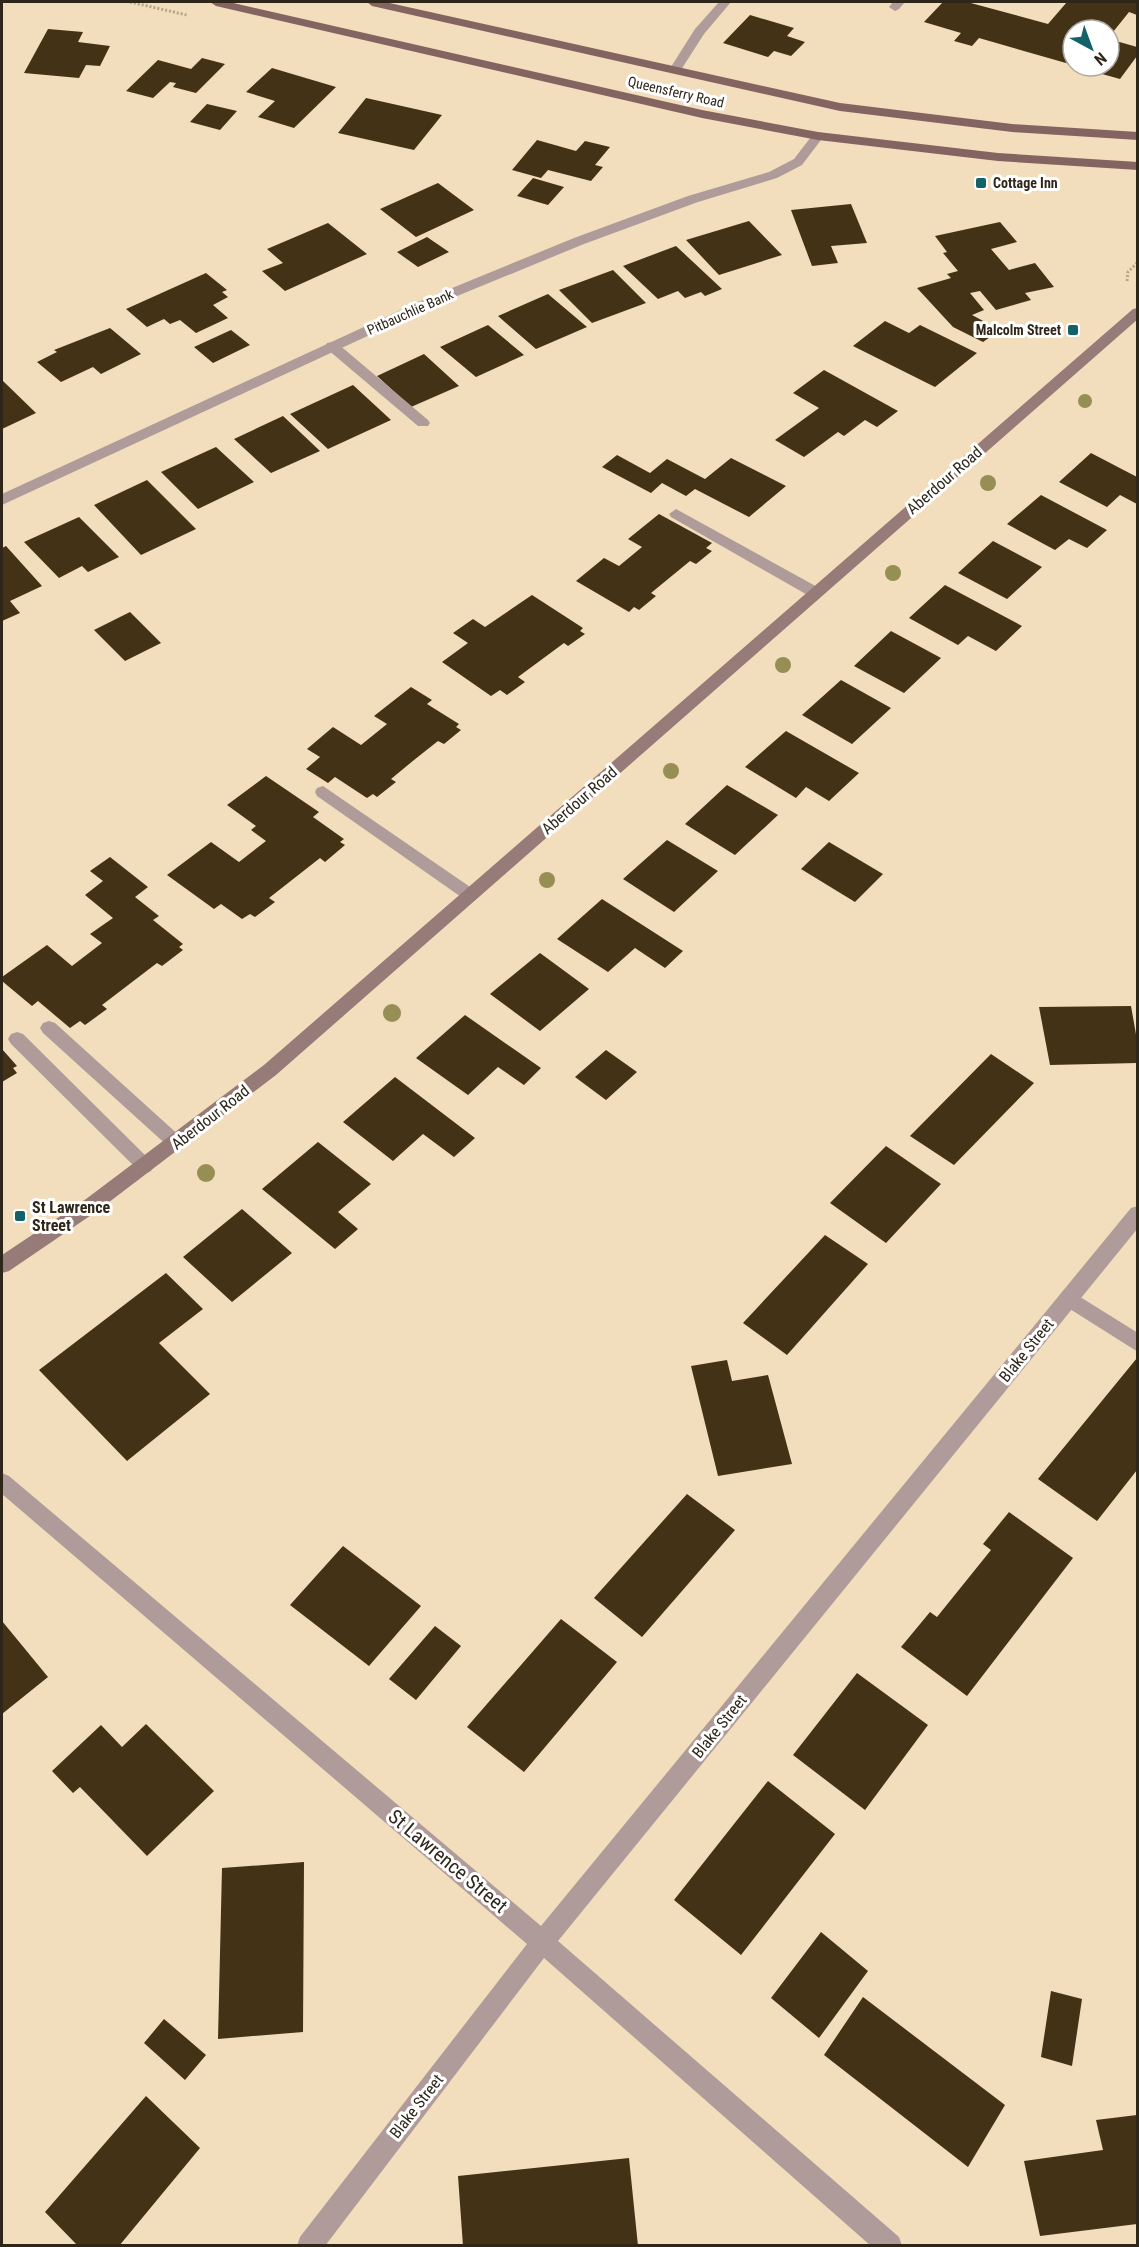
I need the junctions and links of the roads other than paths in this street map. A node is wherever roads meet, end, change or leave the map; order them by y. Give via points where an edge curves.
1 (216, 2) edge
2 (372, 2) edge
3 (724, 2) edge
4 (675, 70) junction
5 (818, 136) junction
6 (1137, 136) edge
7 (1137, 166) edge
8 (1137, 312) edge
9 (332, 346) junction
10 (423, 423) dead end
11 (2, 500) edge
12 (676, 514) dead end
13 (816, 592) junction
14 (323, 792) dead end
15 (470, 895) junction
16 (49, 1028) dead end
17 (17, 1039) dead end
18 (176, 1143) junction
19 (145, 1166) junction
20 (1137, 1214) edge
21 (2, 1265) edge
22 (1069, 1298) junction
23 (1137, 1344) edge
24 (2, 1482) edge
25 (542, 1942) junction
26 (309, 2246) edge
27 (890, 2246) edge

1 - 5 main road, Queensferry Road via 702,114
2 - 4 main road, Queensferry Road
3 - 4 street
4 - 6 main road, Queensferry Road via 840,107 1012,128
5 - 7 main road, Queensferry Road via 998,158
5 - 9 street, Pitbauchlie Bank via 798,162 773,175 693,199 579,241
8 - 13 main road, Aberdour Road
9 - 10 street
9 - 11 street, Pitbauchlie Bank
12 - 13 street
13 - 15 main road, Aberdour Road
14 - 15 street
15 - 18 main road, Aberdour Road via 270,1070
16 - 18 street
17 - 19 street
18 - 19 main road, Aberdour Road
19 - 21 main road, Aberdour Road
20 - 22 street, Blake Street
22 - 23 street
22 - 25 street, Blake Street
24 - 25 street, St Lawrence Street
25 - 26 street, Blake Street
25 - 27 street, St Lawrence Street

